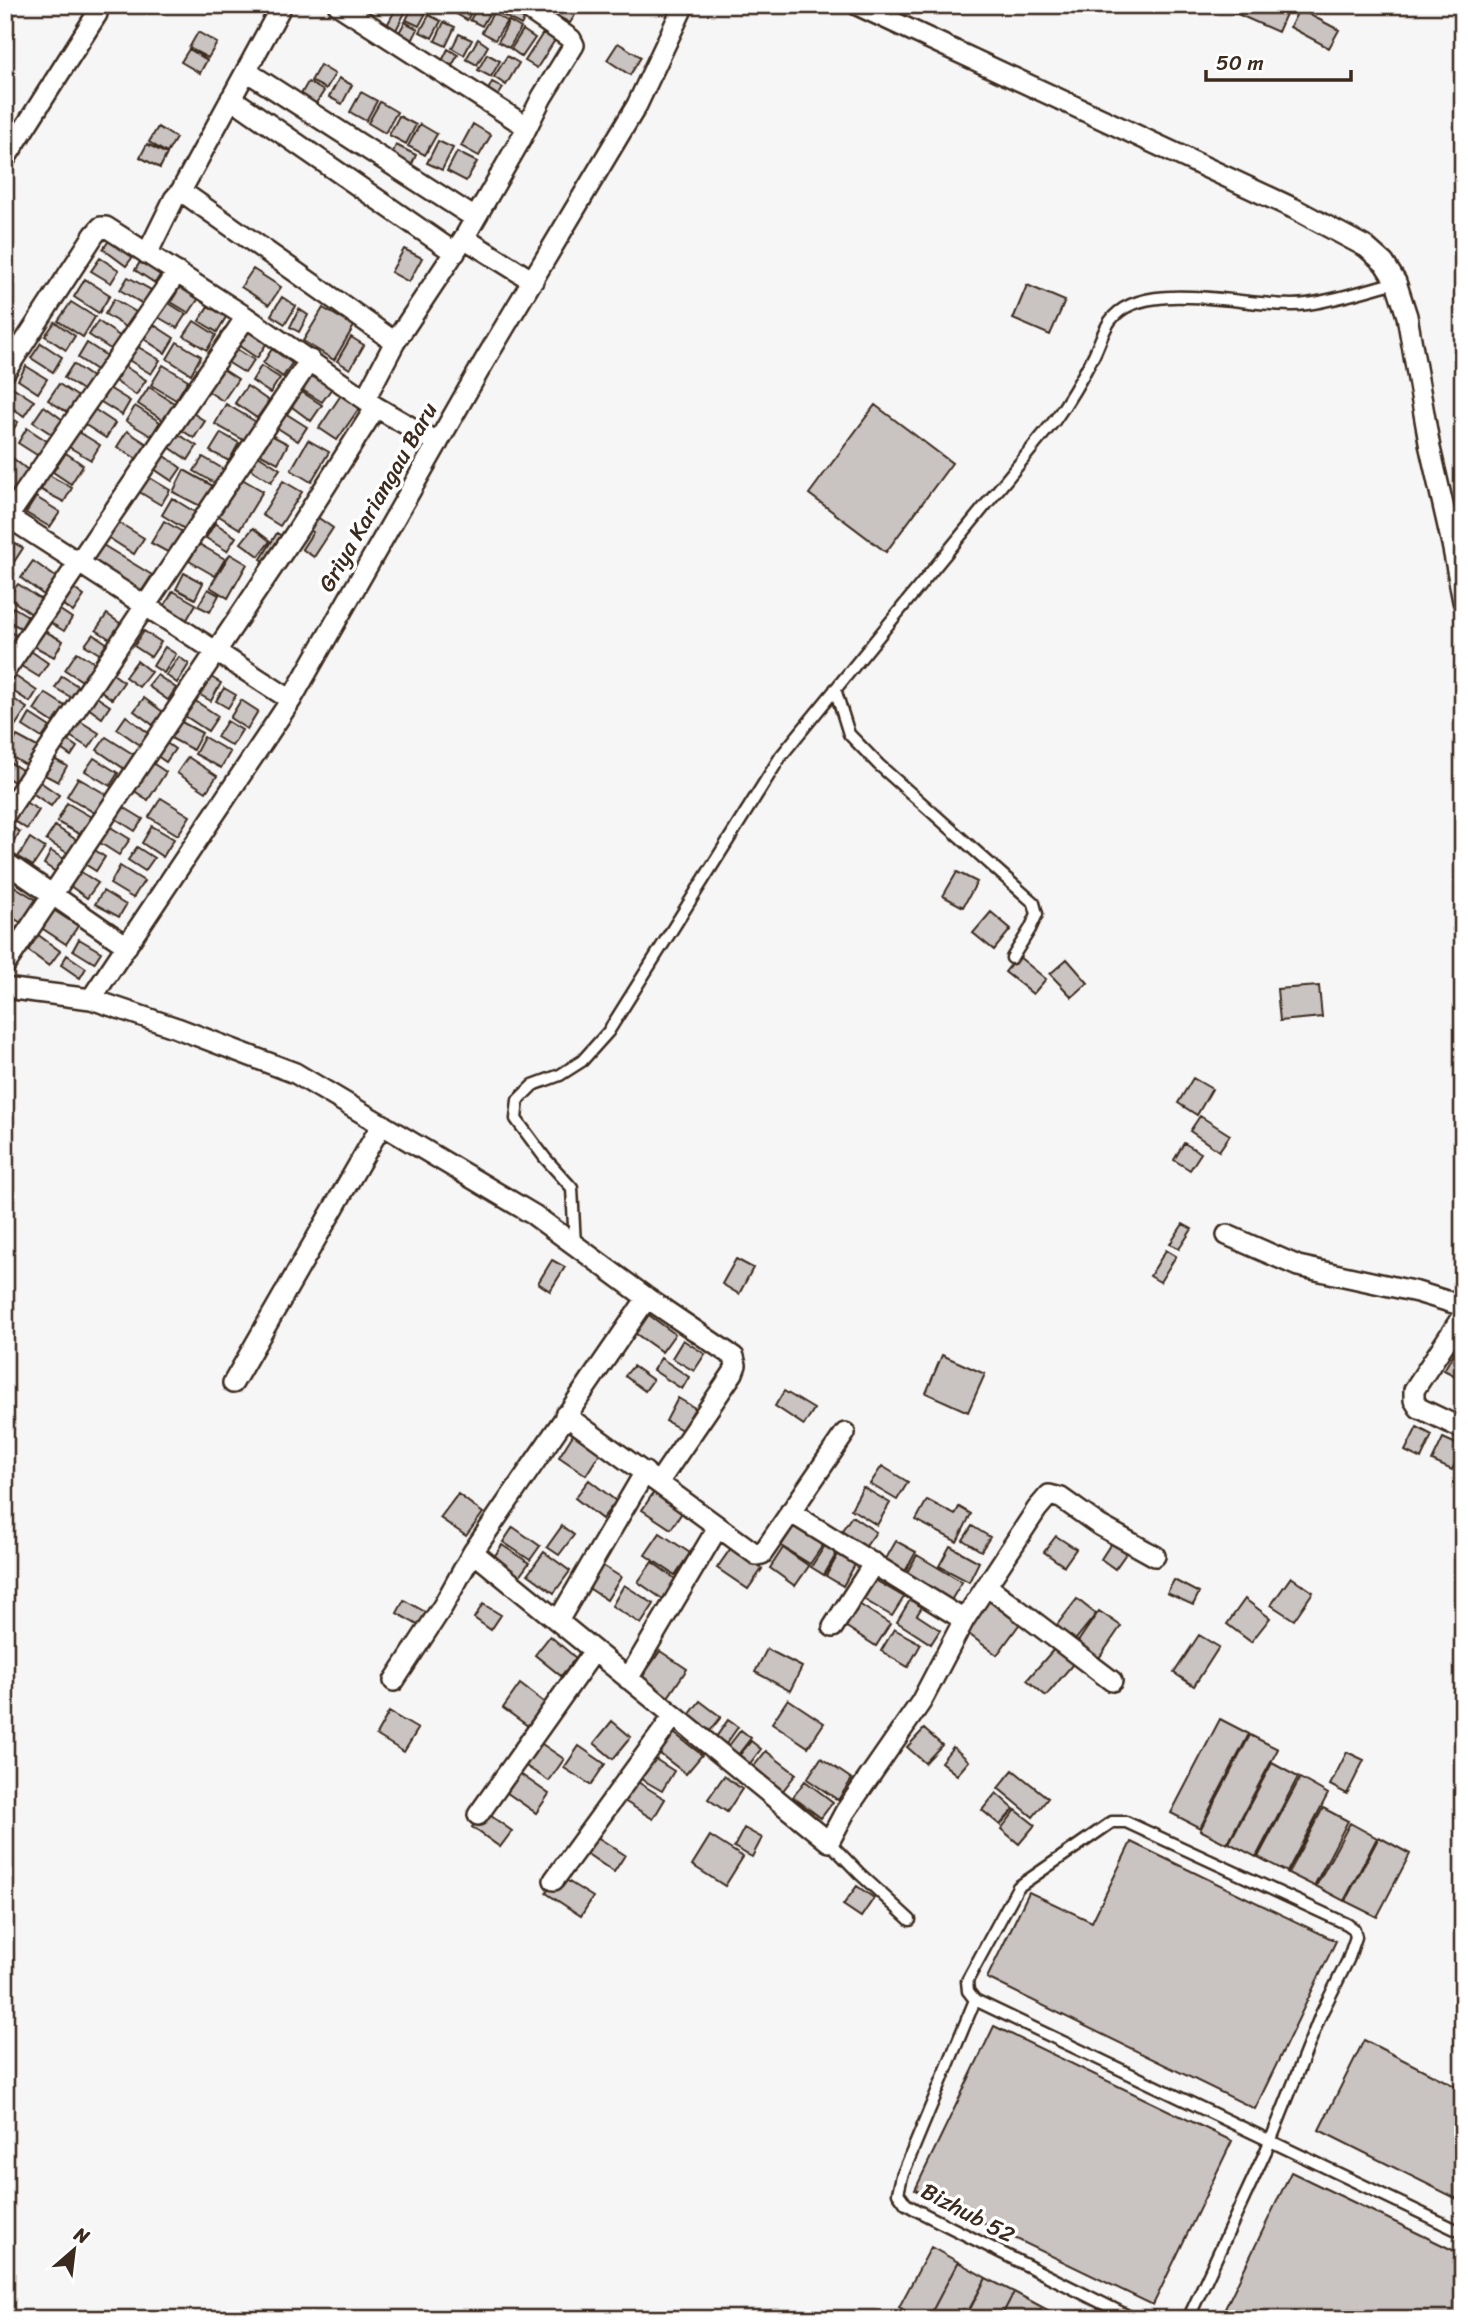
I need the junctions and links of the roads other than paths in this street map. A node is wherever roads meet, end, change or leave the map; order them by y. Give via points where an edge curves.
1 (98, 5) edge
2 (282, 5) edge
3 (338, 5) edge
4 (522, 5) edge
5 (684, 5) edge
6 (858, 5) edge
7 (246, 71) junction
8 (231, 98) junction
9 (527, 127) junction
10 (5, 159) edge
11 (180, 191) junction
12 (475, 218) junction
13 (460, 246) junction
14 (147, 254) junction
15 (177, 272) junction
16 (534, 281) junction
17 (1396, 282) junction
18 (246, 317) junction
19 (395, 342) junction
20 (310, 360) junction
21 (5, 372) edge
22 (371, 403) junction
23 (438, 443) junction
24 (6, 518) edge
25 (78, 563) junction
26 (1463, 601) edge
27 (146, 607) junction
28 (215, 651) junction
29 (5, 671) edge
30 (835, 689) junction
31 (291, 700) junction
32 (5, 815) edge
33 (5, 862) edge
34 (52, 894) junction
35 (127, 946) junction
36 (1012, 958) dead end
37 (5, 965) edge
38 (5, 988) edge
39 (91, 999) junction
40 (382, 1124) junction
41 (1227, 1235) dead end
42 (575, 1246) junction
43 (647, 1298) junction
44 (1463, 1306) edge
45 (1463, 1315) edge
46 (1456, 1337) edge
47 (233, 1383) dead end
48 (565, 1415) junction
49 (1463, 1429) edge
50 (845, 1433) dead end
51 (651, 1478) junction
52 (790, 1512) junction
53 (718, 1527) junction
54 (473, 1552) junction
55 (1155, 1556) dead end
56 (874, 1563) junction
57 (987, 1586) junction
58 (964, 1620) junction
59 (558, 1621) junction
60 (833, 1626) dead end
61 (594, 1651) junction
62 (628, 1679) junction
63 (394, 1681) dead end
64 (1112, 1681) dead end
65 (673, 1717) junction
66 (478, 1815) dead end
67 (830, 1842) junction
68 (554, 1880) dead end
69 (910, 1920) dead end
70 (975, 2000) junction
71 (1270, 2142) junction
72 (1463, 2233) edge
73 (1134, 2319) edge
74 (1188, 2319) edge

1 - 10 street via 97,14
2 - 7 street
3 - 9 street
4 - 9 street via 574,45
5 - 16 street, Griya Kariangau Baru via 637,105
6 - 17 street via 1293,208 1366,247
7 - 8 street
7 - 12 street
8 - 11 street
8 - 13 street
9 - 12 street
11 - 14 street
11 - 19 street
12 - 13 street
13 - 16 street
13 - 19 street
14 - 15 street
14 - 21 street via 102,228
15 - 18 street
15 - 24 street
16 - 23 street, Griya Kariangau Baru
17 - 26 street
17 - 30 lane via 1307,304 1181,297 1130,305 1110,320 1077,388 1055,420
18 - 20 street
18 - 25 street
19 - 22 street
20 - 22 street
20 - 27 street
22 - 23 street
22 - 28 street via 297,531
23 - 31 street, Griya Kariangau Baru
24 - 25 street
25 - 27 street
25 - 29 street
27 - 28 street
27 - 32 street
28 - 31 street
28 - 34 street
30 - 36 lane via 849,734 1034,904 1037,914
30 - 42 lane via 781,756 608,1032 582,1061 533,1085 518,1100 516,1119 572,1188
31 - 35 street, Griya Kariangau Baru
33 - 34 street
34 - 35 street
34 - 37 street
35 - 39 street, Griya Kariangau Baru
38 - 39 street
39 - 40 street via 295,1073
40 - 42 street via 534,1215
40 - 47 street
41 - 44 street via 1298,1266
42 - 43 street
43 - 48 street
43 - 51 street via 734,1357 736,1365
45 - 46 street
46 - 49 street via 1414,1390 1414,1400 1419,1408
48 - 51 street
48 - 54 street
50 - 52 street
51 - 53 street
51 - 59 street
52 - 53 street via 762,1554 753,1554
52 - 56 street
53 - 62 street
54 - 59 street
54 - 63 street
55 - 57 street via 1049,1495
56 - 58 street
56 - 60 street
57 - 58 street
57 - 64 street
58 - 67 street via 921,1702 845,1812
59 - 61 street
61 - 62 street
61 - 66 street
62 - 65 street
65 - 67 street
65 - 68 street
67 - 69 lane
70 - 71 lane
70 - 71 lane via 967,1981 1018,1887 1112,1822 1126,1822 1347,1924 1356,1937 1348,1960 1321,2014
70 - 73 lane, Bizhub 52 via 898,2193 918,2211
71 - 72 lane
71 - 74 lane

